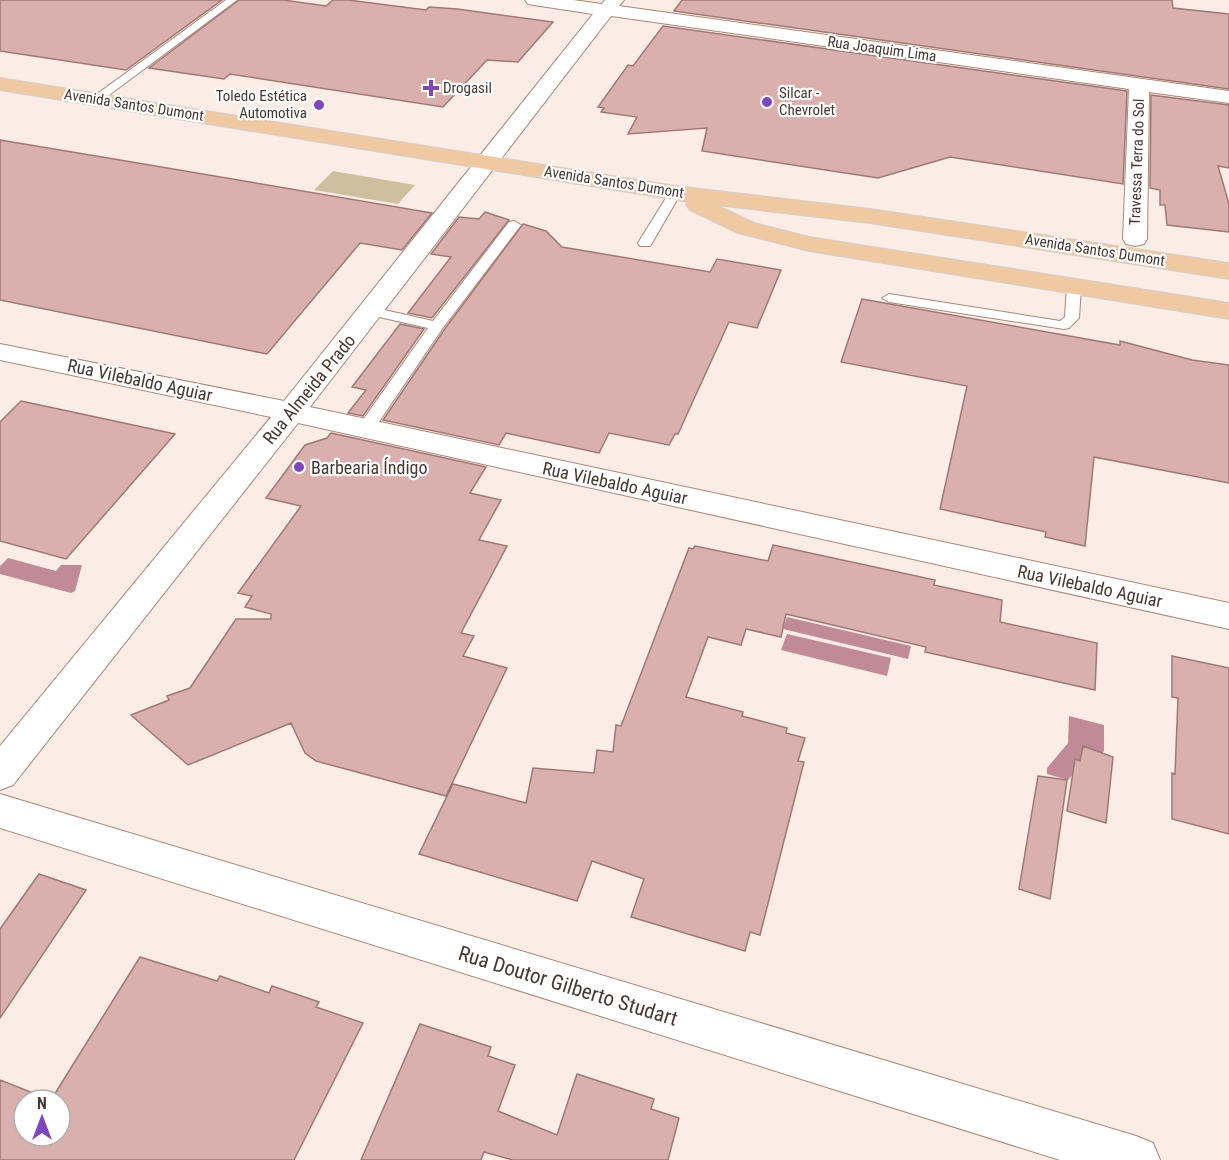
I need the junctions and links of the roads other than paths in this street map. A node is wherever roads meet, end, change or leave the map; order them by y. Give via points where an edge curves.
1 (232, 0) edge
2 (534, 0) edge
3 (611, 4) edge
4 (0, 84) edge
5 (1139, 85) junction
6 (1229, 97) edge
7 (97, 99) junction
8 (488, 162) junction
9 (675, 193) junction
10 (707, 209) junction
11 (514, 225) dead end
12 (1135, 239) junction
13 (645, 243) dead end
14 (1229, 249) edge
15 (1229, 271) edge
16 (1074, 286) junction
17 (1229, 292) edge
18 (889, 298) dead end
19 (371, 311) junction
20 (1229, 311) edge
21 (438, 326) junction
22 (0, 352) edge
23 (291, 412) junction
24 (366, 428) junction
25 (1229, 616) edge
26 (0, 774) edge
27 (0, 811) edge
28 (1136, 1160) edge

1 - 7 lane
2 - 3 street, Rua Joaquim Lima
3 - 5 street, Rua Joaquim Lima
3 - 8 street, Rua Almeida Prado
4 - 7 main road, Avenida Santos Dumont
5 - 6 street, Rua Joaquim Lima
5 - 12 street, Travessa Terra do Sol
7 - 8 main road, Avenida Santos Dumont
8 - 9 main road, Avenida Santos Dumont
8 - 19 street, Rua Almeida Prado
9 - 10 main road
9 - 12 main road via 787,190
9 - 13 lane
9 - 15 main road, Avenida Santos Dumont via 870,216
10 - 16 main road via 746,228 809,244
10 - 17 main road
11 - 21 lane
12 - 14 main road
16 - 18 lane via 1072,318 1064,325
16 - 20 main road
19 - 21 lane
19 - 23 street, Rua Almeida Prado
21 - 24 lane
22 - 23 street, Rua Vilebaldo Aguiar
23 - 24 street, Rua Vilebaldo Aguiar
23 - 26 street, Rua Almeida Prado
24 - 25 street, Rua Vilebaldo Aguiar
27 - 28 street, Rua Doutor Gilberto Studart

